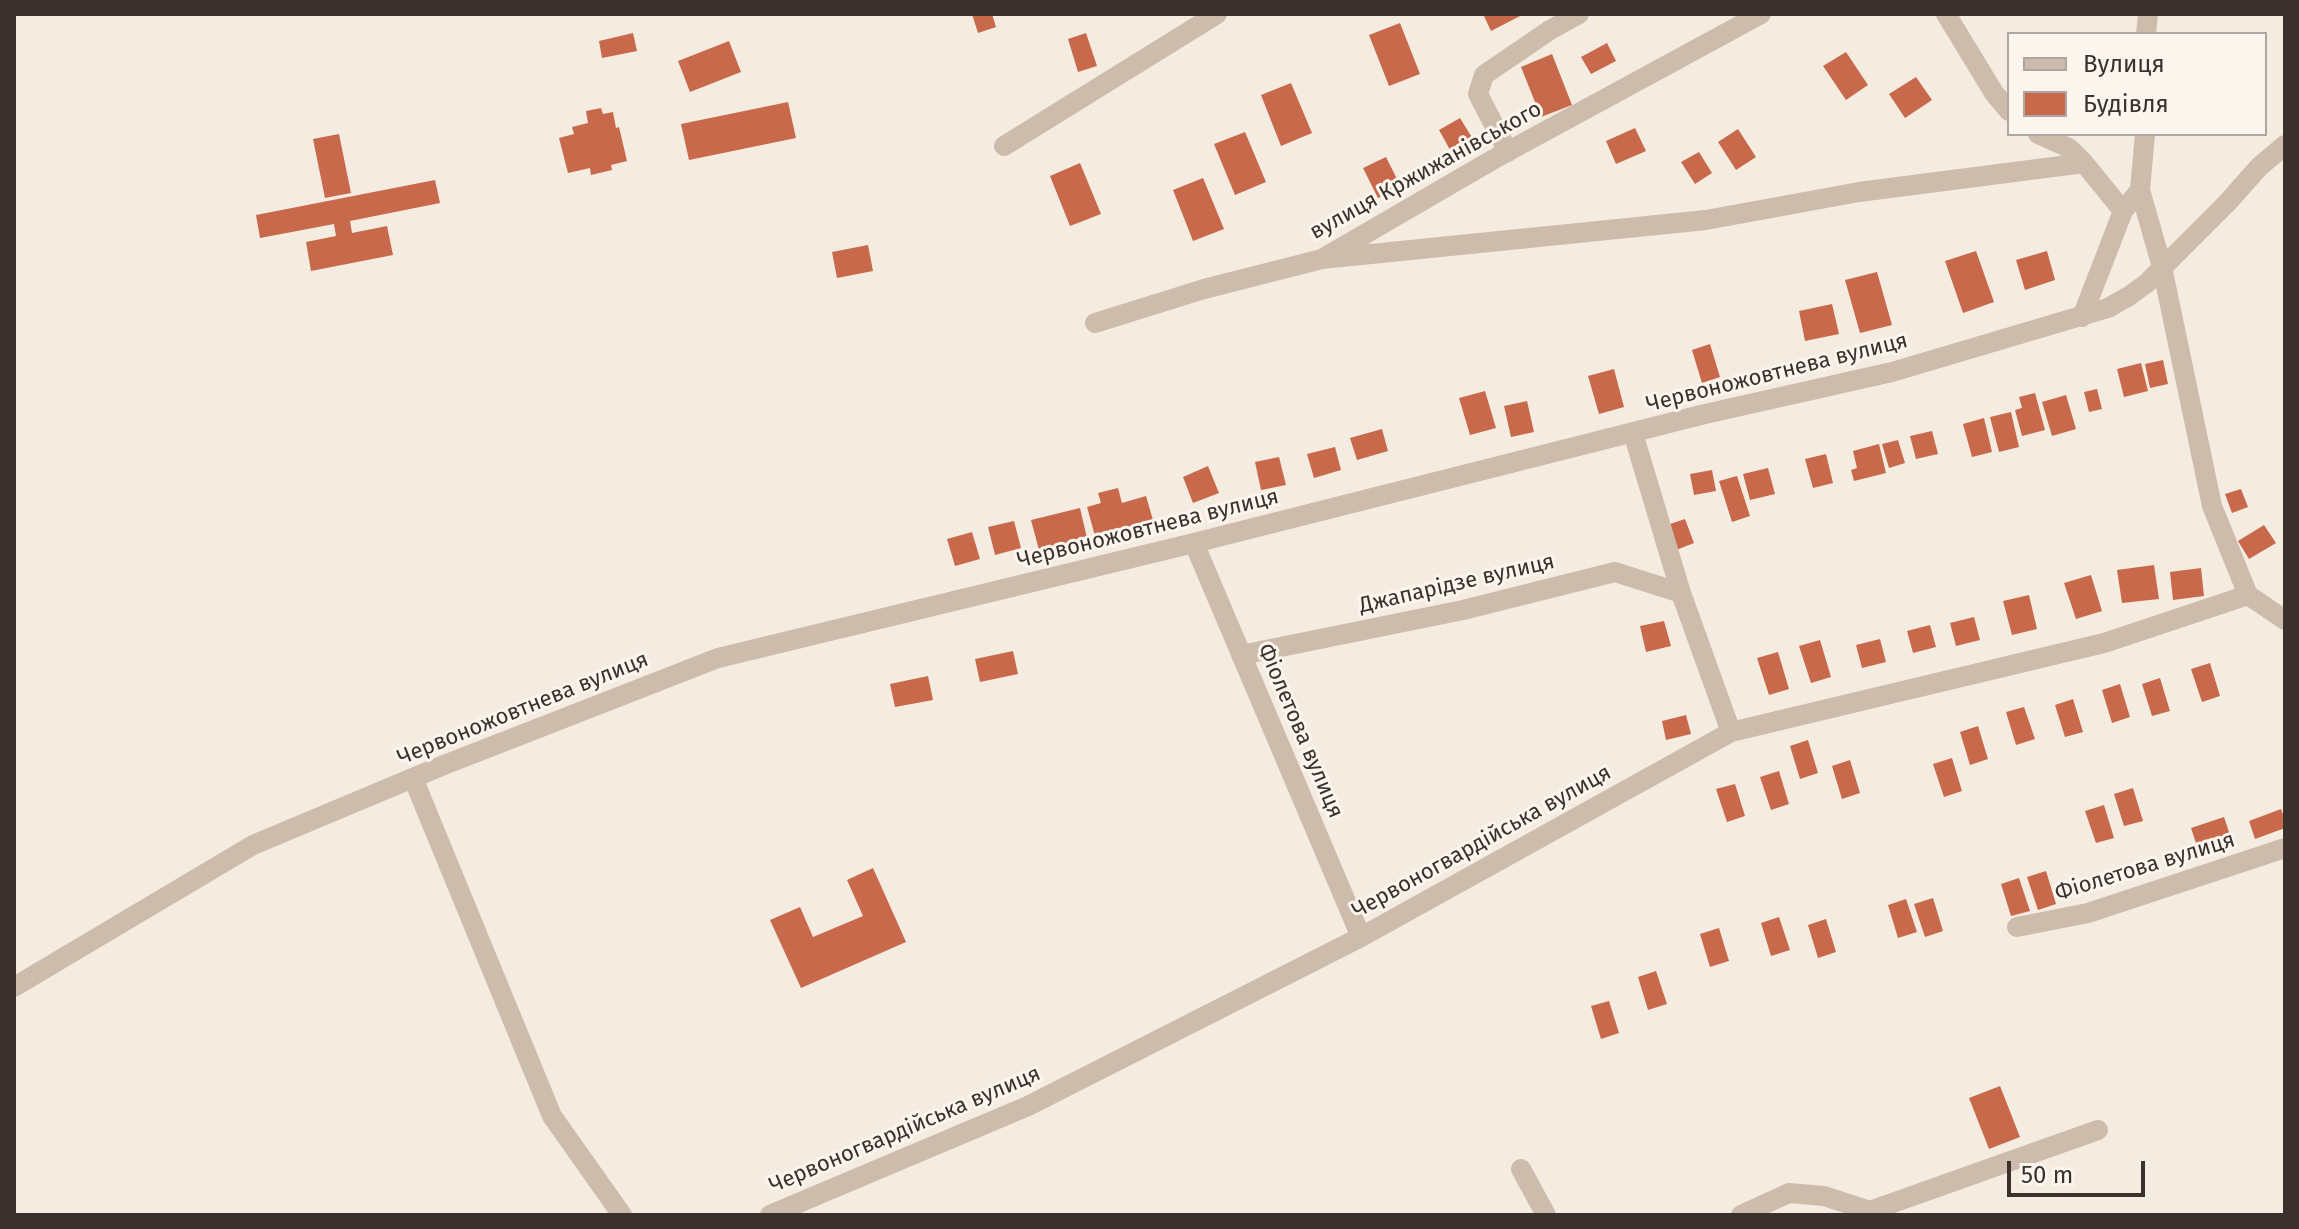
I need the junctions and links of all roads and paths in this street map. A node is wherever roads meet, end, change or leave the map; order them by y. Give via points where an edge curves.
1 (1217, 14) edge
2 (1579, 14) edge
3 (1761, 14) edge
4 (1946, 14) edge
5 (1546, 22) edge
6 (2007, 109) edge
7 (2042, 136) edge
8 (2145, 136) edge
9 (2285, 145) edge
10 (1004, 146) dead end
11 (1508, 152) junction
12 (2084, 163) junction
13 (2140, 190) junction
14 (2123, 211) junction
15 (1322, 259) junction
16 (2162, 267) junction
17 (2082, 317) junction
18 (1095, 323) dead end
19 (1633, 433) junction
20 (1194, 543) junction
21 (1681, 593) junction
22 (2248, 595) junction
23 (2285, 620) edge
24 (1241, 655) junction
25 (1731, 732) junction
26 (413, 778) junction
27 (2285, 848) edge
28 (2017, 927) dead end
29 (1361, 937) junction
30 (14, 987) edge
31 (2098, 1130) dead end
32 (1521, 1169) dead end
33 (622, 1215) edge
34 (770, 1215) edge
35 (1546, 1215) edge
36 (1741, 1215) edge

1 - 10 street
2 - 5 street
3 - 11 street, вулиця Кржижанівського
4 - 6 street
5 - 11 street via 1484,75 1478,94
7 - 12 street via 2069,148
8 - 13 street
9 - 16 street, Червоножовтнева вулиця
11 - 15 street, вулиця Кржижанівського
12 - 14 street
12 - 15 street via 1859,192 1706,220
13 - 14 street
13 - 16 street
14 - 17 street
15 - 18 street, вулиця Кржижанівського
16 - 17 street, Червоножовтнева вулиця via 2129,296
16 - 22 street via 2212,506
17 - 19 street, Червоножовтнева вулиця via 1892,372
19 - 20 street, Червоножовтнева вулиця
19 - 21 street
20 - 24 street, Фіолетова вулиця
20 - 26 street, Червоножовтнева вулиця via 718,658
21 - 24 street, Джапарідзе вулиця via 1615,572 1463,610
21 - 25 street
22 - 23 street
22 - 25 street, Червоногвардійська вулиця via 2104,643
24 - 29 street, Фіолетова вулиця
25 - 29 street, Червоногвардійська вулиця
26 - 30 street, Червоножовтнева вулиця via 253,845
26 - 33 street via 552,1116
27 - 28 street, Фіолетова вулиця via 2088,913
29 - 34 street, Червоногвардійська вулиця via 1028,1106
31 - 36 street via 1870,1211 1824,1196 1789,1193
32 - 35 street

